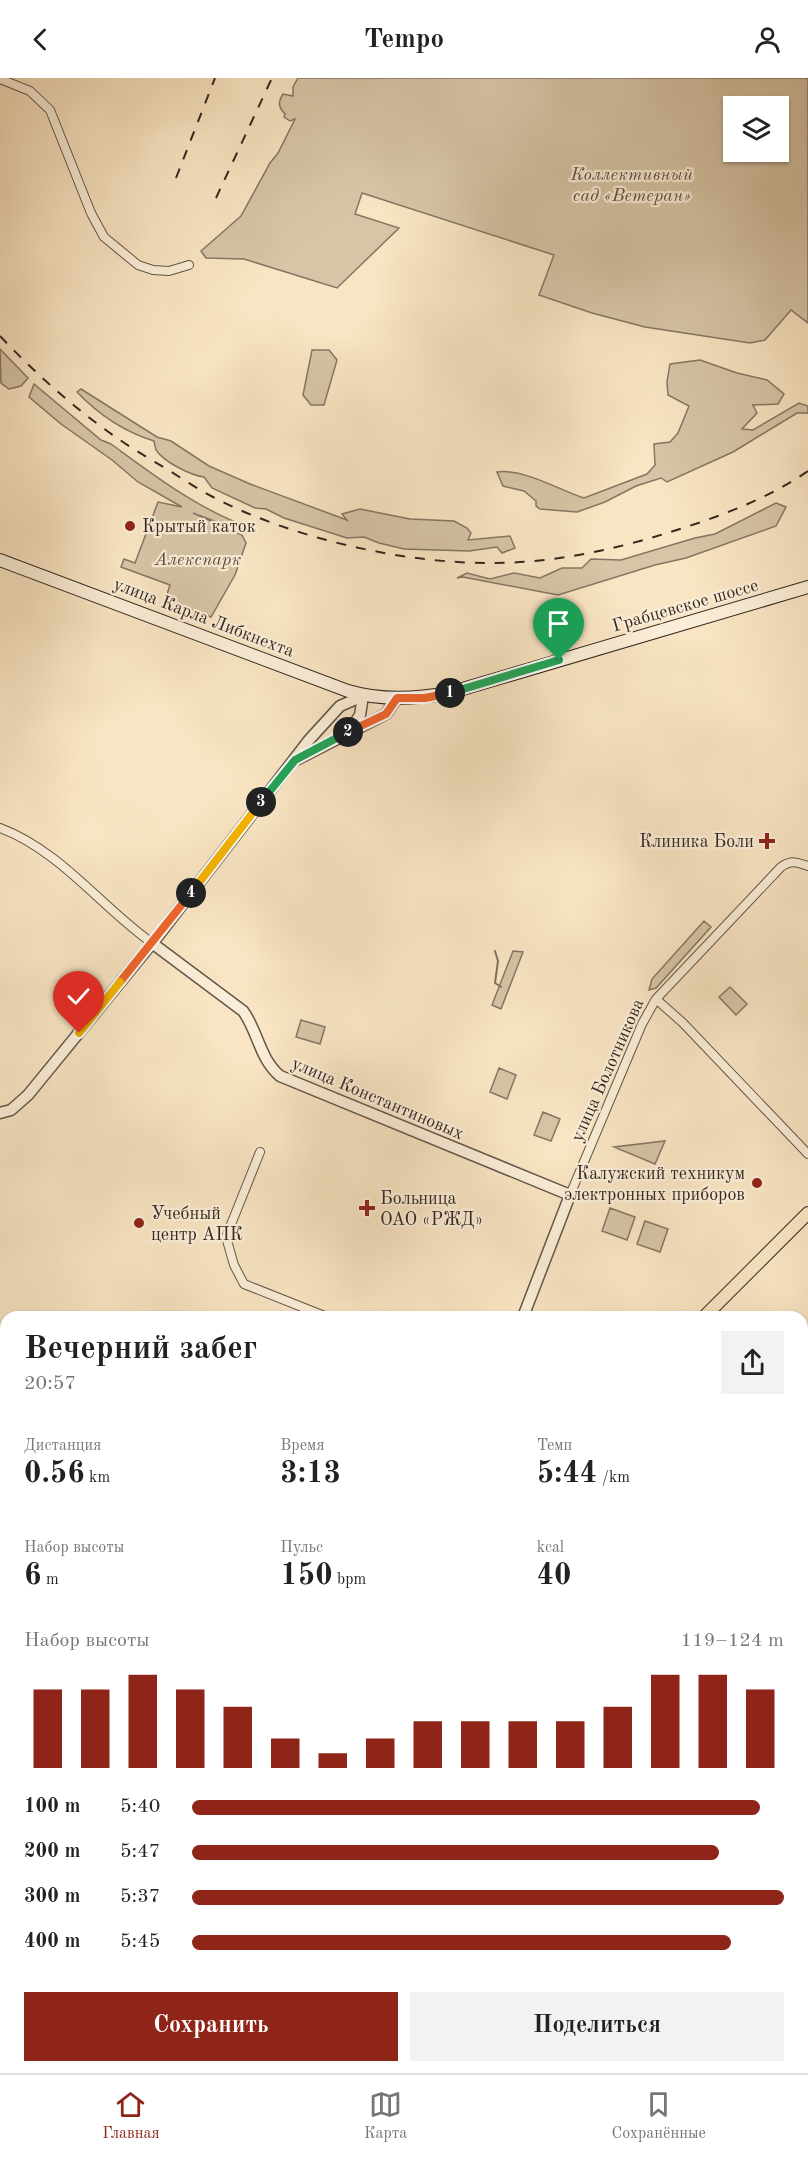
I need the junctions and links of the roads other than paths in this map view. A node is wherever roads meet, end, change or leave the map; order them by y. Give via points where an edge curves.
1 (0, 79) edge
2 (189, 265) dead end
3 (0, 560) edge
4 (808, 587) edge
5 (334, 685) junction
6 (363, 696) junction
7 (397, 698) junction
8 (335, 710) junction
9 (327, 721) junction
10 (350, 731) junction
11 (338, 737) junction
12 (295, 760) junction
13 (0, 828) edge
14 (808, 866) edge
15 (152, 943) junction
16 (656, 999) junction
17 (0, 1113) edge
18 (260, 1152) dead end
19 (808, 1154) edge
20 (570, 1195) junction
21 (808, 1214) edge
22 (312, 1311) edge
23 (525, 1311) edge
24 (710, 1311) edge

1 - 2 street via 30,91 50,110 104,237 138,265 153,270 169,271
3 - 5 main road, улица Карла Либкнехта
4 - 7 main road, Грабцевское шоссе via 449,693
5 - 6 main road, улица Карла Либкнехта
5 - 8 street
6 - 7 main road, улица Карла Либкнехта
6 - 8 street
6 - 10 street via 360,715
7 - 10 street via 386,714
8 - 9 street
9 - 11 street via 330,731
9 - 12 street
10 - 11 street
11 - 12 street
12 - 15 street
13 - 15 street via 45,851
14 - 16 street, улица Болотникова via 797,861 781,867
15 - 17 street via 28,1095 11,1110
15 - 20 street, улица Константиновых via 243,1011 268,1064 280,1076
16 - 19 street
16 - 20 street, улица Болотникова
18 - 22 street via 226,1237 234,1265 244,1284
20 - 23 street, улица Болотникова
21 - 24 main road

